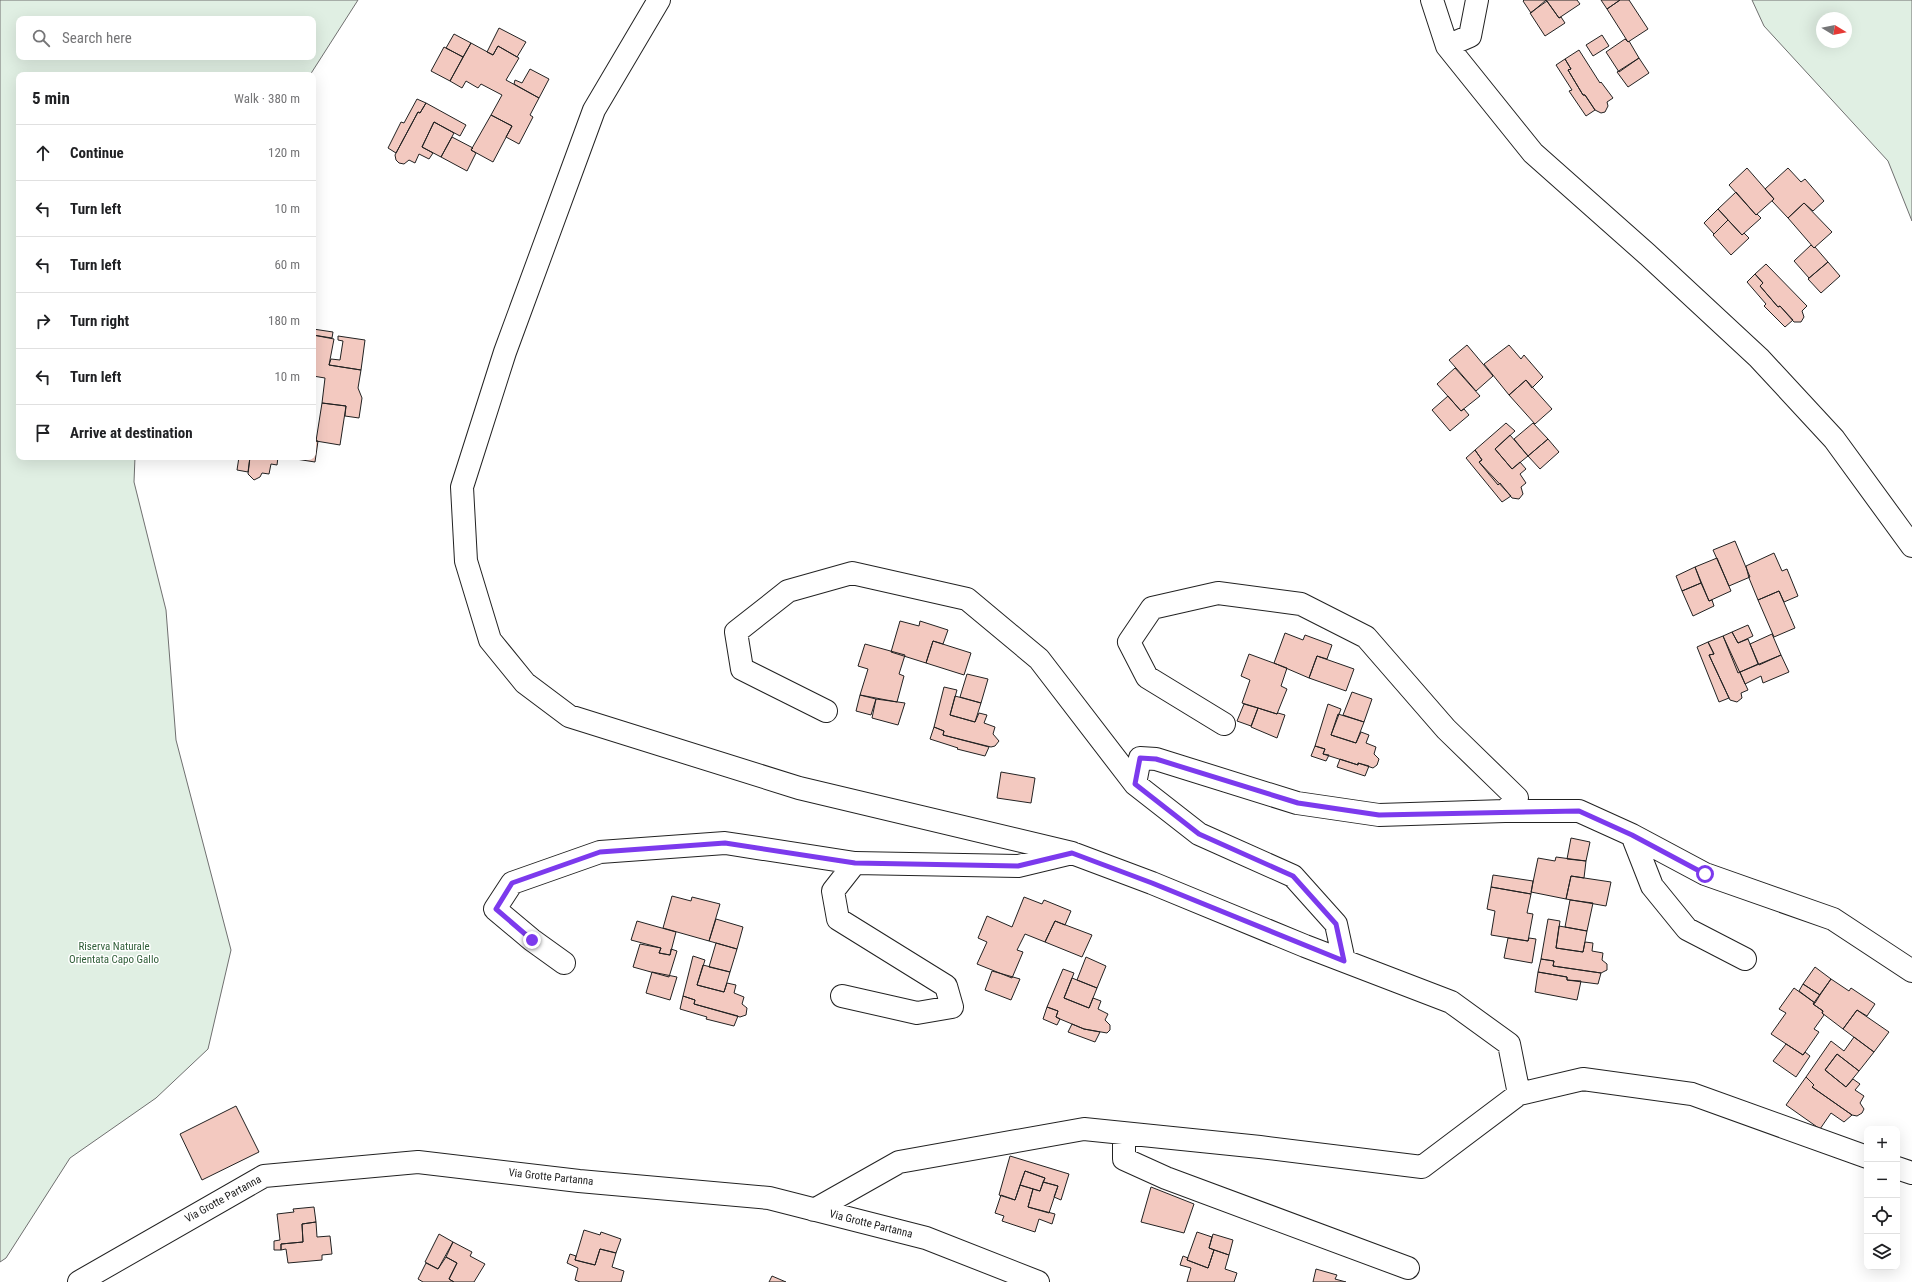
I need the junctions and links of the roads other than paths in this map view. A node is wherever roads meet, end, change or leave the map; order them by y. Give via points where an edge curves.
1 (659, 0) edge
2 (1432, 0) edge
3 (1477, 0) edge
4 (1447, 46) junction
5 (1912, 546) edge
6 (826, 710) dead end
7 (1224, 724) dead end
8 (1135, 784) junction
9 (1505, 811) junction
10 (1632, 835) junction
11 (1072, 853) junction
12 (855, 863) junction
13 (1745, 959) dead end
14 (1344, 961) junction
15 (564, 963) dead end
16 (1912, 971) edge
17 (842, 996) dead end
18 (1519, 1094) junction
19 (1124, 1133) junction
20 (1864, 1156) edge
21 (1900, 1169) edge
22 (1912, 1174) edge
23 (814, 1210) junction
24 (1408, 1268) dead end
25 (79, 1282) edge
26 (1038, 1282) edge

1 - 11 street via 594,110 506,352 462,487 466,561 490,640 525,683 569,716 799,788
2 - 4 street
3 - 4 street via 1470,36
4 - 5 street via 1533,153 1759,358 1828,433
6 - 8 street via 742,669 736,632 788,591 852,573 967,599 1039,659
7 - 9 street via 1147,677 1129,642 1152,608 1218,593 1301,604 1366,637 1446,729 1517,798
8 - 9 street via 1140,758 1151,758 1298,803 1379,815
8 - 14 street via 1199,834 1293,876 1336,924
9 - 10 street via 1579,811
10 - 13 street via 1652,886 1687,929
10 - 16 street via 1705,874 1833,920
11 - 12 street via 1018,866
11 - 14 street
12 - 15 street via 725,843 600,852 512,883 496,909
12 - 17 street via 833,890 838,919 946,986 952,1007 918,1013
14 - 18 street via 1451,1002 1508,1044
18 - 19 street via 1422,1167
18 - 20 street via 1583,1079 1692,1094
19 - 23 street via 1084,1129 899,1162
19 - 24 street via 1124,1159 1166,1178
21 - 22 street
23 - 25 street, Via Grotte Partanna via 769,1198 579,1181 418,1162 264,1176
23 - 26 street, Via Grotte Partanna via 926,1238

